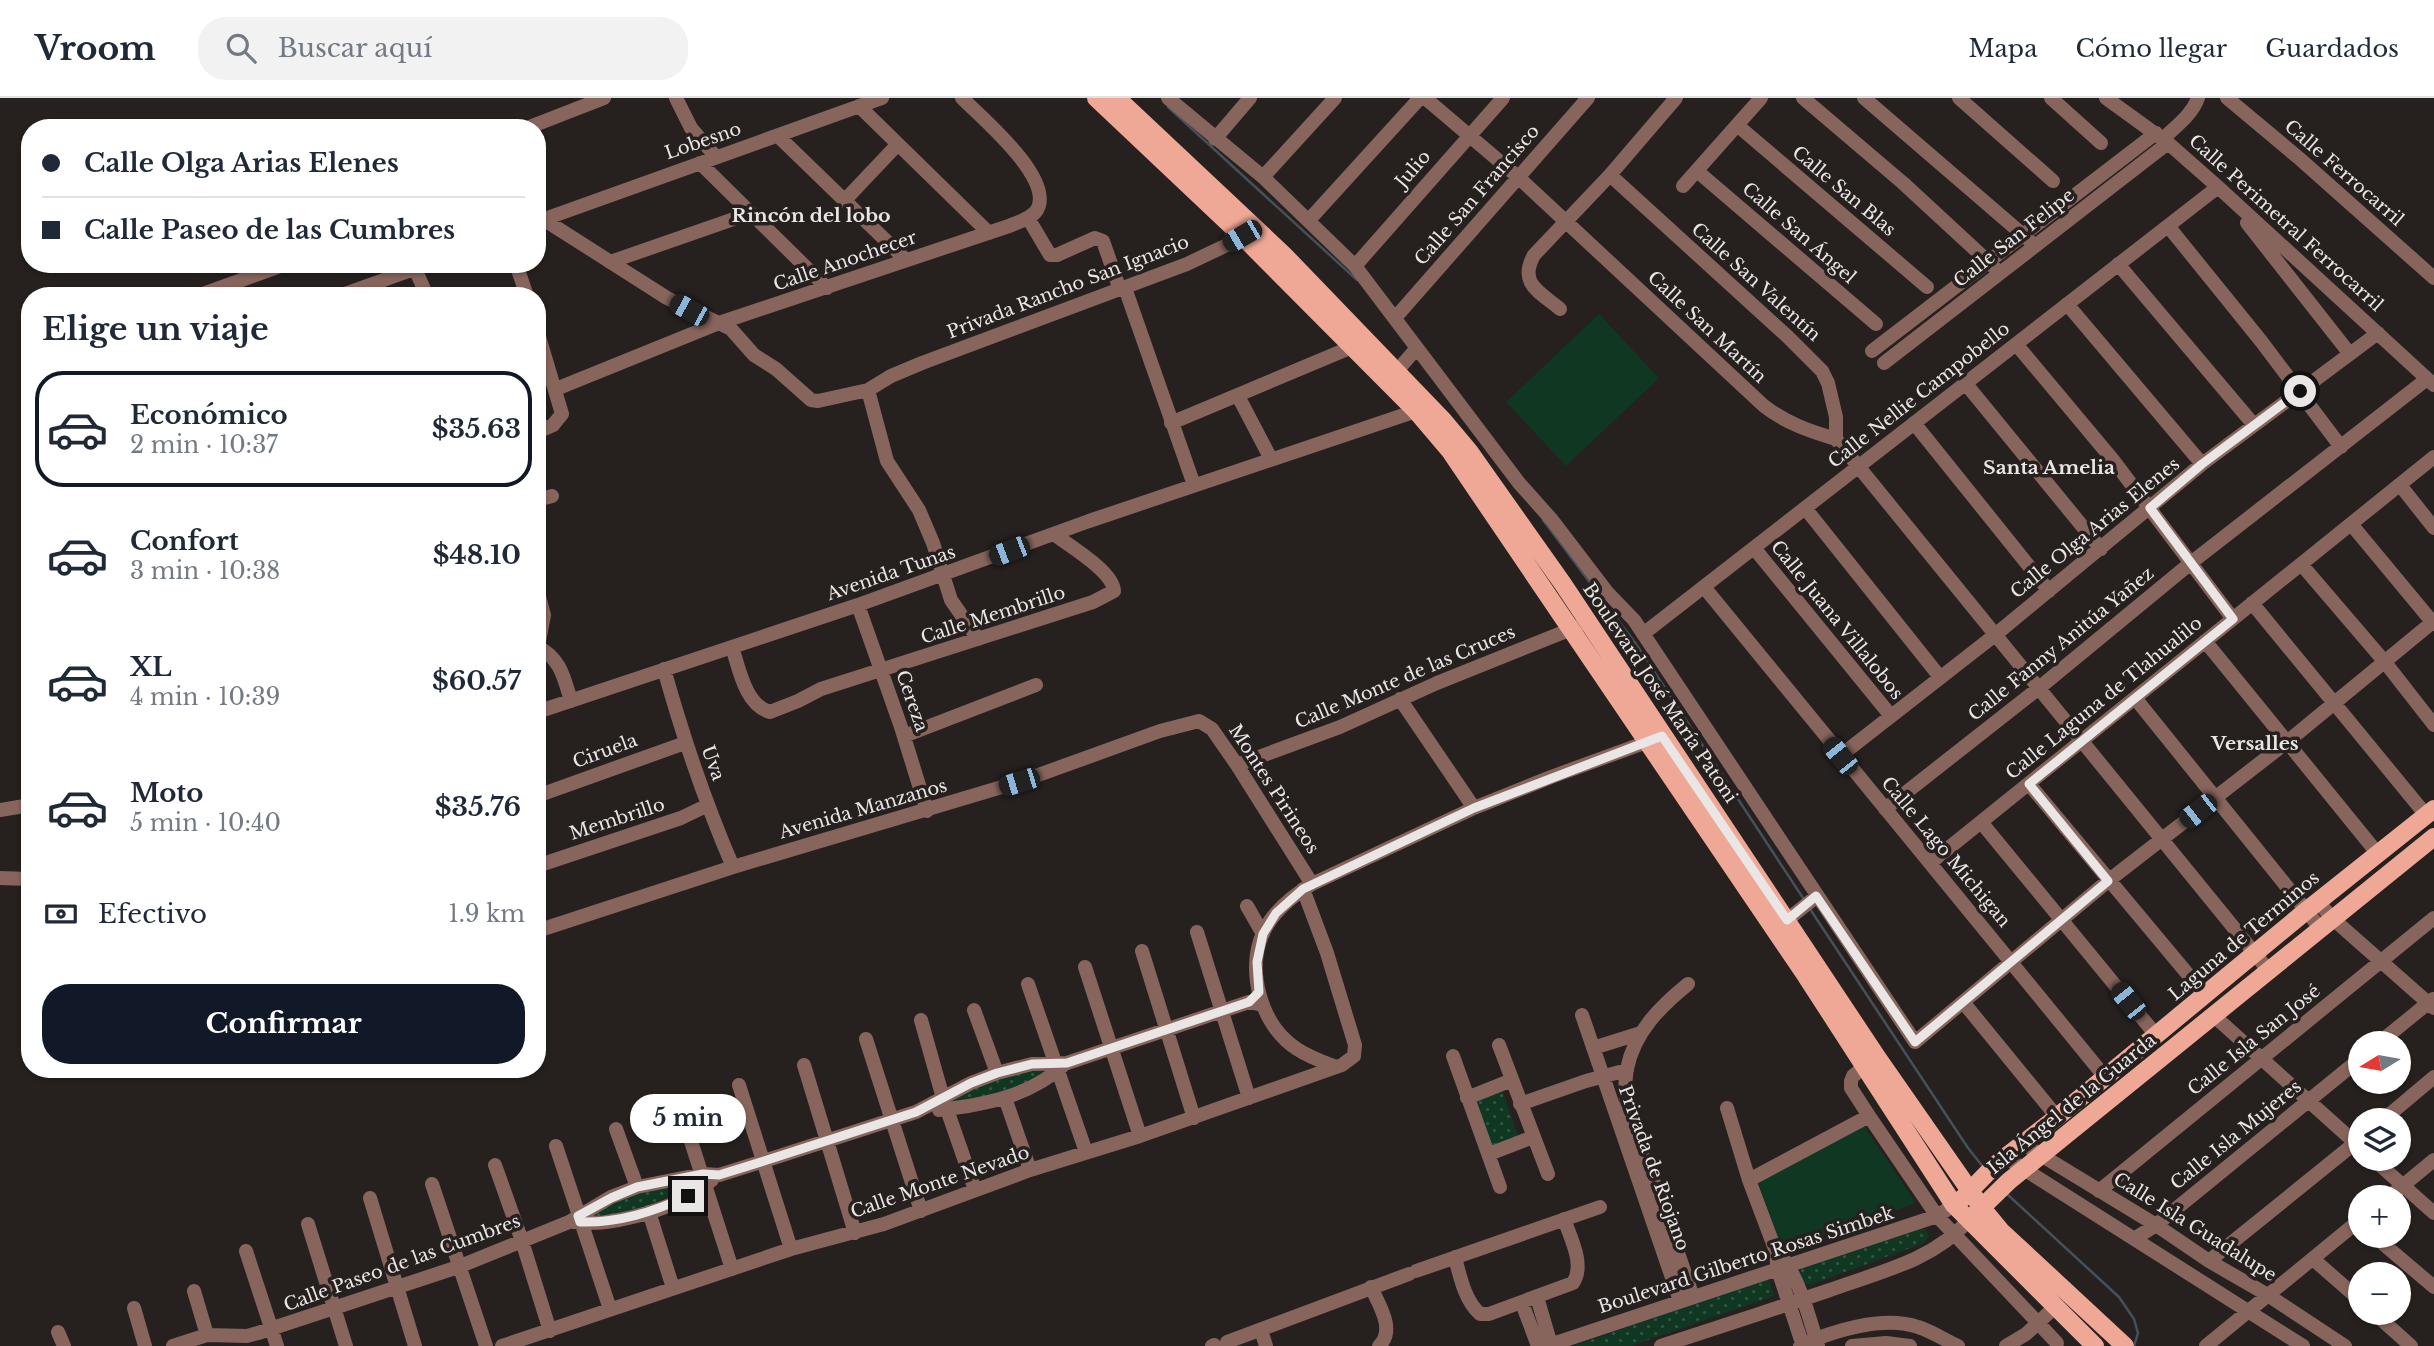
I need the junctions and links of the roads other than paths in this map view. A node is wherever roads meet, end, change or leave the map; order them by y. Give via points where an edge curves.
1 (604, 98) edge
2 (676, 98) edge
3 (882, 98) edge
4 (962, 98) edge
5 (1096, 98) edge
6 (1117, 98) edge
7 (1168, 98) edge
8 (1250, 98) edge
9 (1335, 98) edge
10 (1420, 98) edge
11 (1425, 98) edge
12 (1503, 98) edge
13 (1588, 98) edge
14 (1761, 98) edge
15 (1802, 98) edge
16 (1864, 98) edge
17 (1959, 98) edge
18 (2051, 98) edge
19 (2106, 98) edge
20 (2198, 98) edge
21 (2227, 98) edge
22 (1671, 100) edge
23 (859, 106) junction
24 (546, 121) edge
25 (1737, 125) junction
26 (1468, 135) junction
27 (778, 136) junction
28 (2162, 138) junction
29 (1214, 139) junction
30 (2101, 143) dead end
31 (898, 144) junction
32 (716, 157) junction
33 (700, 163) junction
34 (1697, 171) junction
35 (1610, 175) junction
36 (1263, 177) junction
37 (1518, 177) junction
38 (2053, 181) dead end
39 (1683, 186) dead end
40 (2216, 188) junction
41 (845, 200) junction
42 (751, 213) junction
43 (546, 218) edge
44 (1028, 218) junction
45 (1309, 220) junction
46 (1566, 222) junction
47 (546, 224) edge
48 (2168, 226) junction
49 (1249, 231) junction
50 (2259, 231) junction
51 (989, 233) junction
52 (2024, 235) junction
53 (2036, 246) junction
54 (906, 260) junction
55 (1989, 261) junction
56 (610, 262) junction
57 (2118, 264) junction
58 (1355, 266) junction
59 (269, 273) edge
60 (400, 273) edge
61 (1289, 273) junction
62 (2000, 273) junction
63 (2434, 278) edge
64 (1927, 286) dead end
65 (242, 287) edge
66 (363, 287) edge
67 (827, 288) junction
68 (1122, 289) junction
69 (2067, 304) junction
70 (1560, 309) dead end
71 (1395, 318) junction
72 (719, 323) junction
73 (1876, 324) dead end
74 (2378, 333) junction
75 (2016, 344) junction
76 (1352, 347) junction
77 (1872, 351) dead end
78 (2350, 354) junction
79 (1408, 358) junction
80 (1884, 363) dead end
81 (546, 369) edge
82 (2431, 382) edge
83 (1966, 384) junction
84 (556, 389) junction
85 (868, 390) junction
86 (2300, 391) junction
87 (1238, 396) junction
88 (1416, 411) junction
89 (1171, 423) junction
90 (1914, 423) junction
91 (2254, 425) junction
92 (546, 428) edge
93 (1836, 439) junction
94 (2341, 447) junction
95 (2434, 457) edge
96 (1271, 459) junction
97 (2202, 464) junction
98 (1858, 467) junction
99 (1194, 485) junction
100 (2400, 485) junction
101 (552, 496) dead end
102 (546, 498) edge
103 (1527, 506) junction
104 (1805, 508) junction
105 (2150, 508) junction
106 (2351, 524) junction
107 (2434, 528) edge
108 (1054, 534) junction
109 (1754, 548) junction
110 (2101, 550) junction
111 (2192, 562) junction
112 (2301, 564) junction
113 (943, 576) junction
114 (1704, 587) junction
115 (2049, 591) junction
116 (2252, 603) junction
117 (858, 605) junction
118 (2233, 619) junction
119 (1588, 622) junction
120 (2434, 623) edge
121 (1570, 630) junction
122 (1643, 634) junction
123 (1995, 635) junction
124 (978, 639) junction
125 (2205, 641) junction
126 (732, 647) junction
127 (546, 652) edge
128 (2384, 660) junction
129 (664, 669) junction
130 (881, 671) junction
131 (1940, 677) junction
132 (1036, 685) dead end
133 (2039, 688) junction
134 (2135, 698) junction
135 (1400, 699) junction
136 (571, 701) junction
137 (2334, 703) junction
138 (546, 709) edge
139 (1891, 716) junction
140 (1199, 721) joint
141 (2434, 725) edge
142 (904, 736) junction
143 (1655, 739) junction
144 (2082, 740) junction
145 (2287, 742) junction
146 (685, 743) junction
147 (1840, 756) junction
148 (1237, 765) junction
149 (2029, 784) junction
150 (546, 793) edge
151 (2217, 797) junction
152 (708, 805) junction
153 (21, 806) edge
154 (1474, 808) junction
155 (1885, 809) junction
156 (0, 810) edge
157 (927, 811) junction
158 (2430, 812) edge
159 (1981, 822) junction
160 (2434, 837) edge
161 (2162, 839) junction
162 (2378, 854) junction
163 (546, 863) edge
164 (1930, 863) junction
165 (733, 867) junction
166 (0, 878) edge
167 (21, 878) edge
168 (2108, 881) junction
169 (1308, 886) junction
170 (1810, 901) junction
171 (1247, 906) dead end
172 (2312, 907) junction
173 (2434, 918) edge
174 (1787, 920) junction
175 (2062, 921) junction
176 (2327, 924) junction
177 (546, 928) edge
178 (1196, 932) dead end
179 (1263, 934) junction
180 (1142, 951) dead end
181 (2256, 954) junction
182 (2381, 960) junction
183 (2012, 961) junction
184 (1085, 967) dead end
185 (2269, 971) junction
186 (1028, 984) dead end
187 (1688, 984) dead end
188 (2206, 996) junction
189 (1257, 1000) junction
190 (1963, 1002) junction
191 (2432, 1003) edge
192 (974, 1010) dead end
193 (1221, 1011) junction
194 (1582, 1015) dead end
195 (2213, 1015) junction
196 (921, 1020) dead end
197 (1166, 1030) junction
198 (2395, 1031) edge
199 (1642, 1033) junction
200 (2156, 1035) junction
201 (866, 1039) dead end
202 (1499, 1045) dead end
203 (1111, 1048) junction
204 (1295, 1048) junction
205 (1592, 1048) junction
206 (1453, 1056) dead end
207 (2262, 1059) junction
208 (1871, 1062) junction
209 (1342, 1064) junction
210 (804, 1065) dead end
211 (1061, 1065) junction
212 (2348, 1068) edge
213 (1626, 1070) junction
214 (997, 1073) junction
215 (1602, 1076) junction
216 (1304, 1077) junction
217 (2105, 1077) junction
218 (2434, 1077) edge
219 (1512, 1080) junction
220 (739, 1085) dead end
221 (1005, 1098) junction
222 (1249, 1098) junction
223 (1467, 1098) junction
224 (2307, 1101) junction
225 (945, 1103) junction
226 (1520, 1104) junction
227 (680, 1107) dead end
228 (1727, 1108) dead end
229 (2397, 1108) edge
230 (1868, 1116) junction
231 (2057, 1117) junction
232 (1194, 1118) junction
233 (891, 1120) junction
234 (616, 1129) dead end
235 (2348, 1134) edge
236 (1140, 1136) junction
237 (1533, 1137) junction
238 (826, 1142) junction
239 (2023, 1144) junction
240 (556, 1146) dead end
241 (1086, 1152) junction
242 (2348, 1152) edge
243 (1489, 1154) junction
244 (2041, 1156) junction
245 (2434, 1160) edge
246 (764, 1161) junction
247 (2000, 1161) junction
248 (495, 1165) dead end
249 (1030, 1170) junction
250 (2386, 1171) edge
251 (1548, 1174) dead end
252 (2017, 1176) junction
253 (1644, 1177) junction
254 (704, 1180) junction
255 (1749, 1180) junction
256 (432, 1184) dead end
257 (1975, 1185) junction
258 (2402, 1185) edge
259 (2404, 1185) edge
260 (1500, 1186) dead end
261 (637, 1187) junction
262 (975, 1190) junction
263 (2099, 1191) junction
264 (2411, 1193) edge
265 (370, 1198) dead end
266 (1954, 1205) junction
267 (1600, 1207) dead end
268 (1982, 1208) junction
269 (921, 1211) junction
270 (649, 1212) junction
271 (2434, 1213) edge
272 (1937, 1216) junction
273 (1564, 1219) junction
274 (576, 1220) junction
275 (1968, 1221) junction
276 (308, 1224) dead end
277 (2155, 1225) junction
278 (2348, 1231) edge
279 (855, 1233) junction
280 (1955, 1236) junction
281 (2134, 1239) junction
282 (522, 1241) junction
283 (2389, 1248) edge
284 (791, 1249) junction
285 (246, 1251) dead end
286 (1455, 1257) junction
287 (2313, 1259) junction
288 (2209, 1261) junction
289 (458, 1267) junction
290 (1784, 1268) junction
291 (732, 1269) junction
292 (1371, 1287) junction
293 (2434, 1287) edge
294 (396, 1288) junction
295 (673, 1288) junction
296 (2348, 1290) edge
297 (194, 1291) dead end
298 (2266, 1294) junction
299 (1537, 1297) junction
300 (1687, 1299) junction
301 (1796, 1302) junction
302 (1522, 1303) junction
303 (2055, 1307) junction
304 (134, 1308) dead end
305 (333, 1309) junction
306 (610, 1309) junction
307 (2246, 1311) junction
308 (2038, 1323) junction
309 (2388, 1325) edge
310 (2076, 1328) junction
311 (271, 1330) junction
312 (1261, 1330) junction
313 (550, 1331) junction
314 (207, 1335) junction
315 (242, 1341) edge
316 (1217, 1344) edge
317 (1808, 1344) edge
318 (2055, 1344) edge
319 (1545, 1345) edge
320 (145, 1346) edge
321 (173, 1346) edge
322 (277, 1346) edge
323 (346, 1346) edge
324 (415, 1346) edge
325 (486, 1346) edge
326 (502, 1346) edge
327 (1266, 1346) edge
328 (1379, 1346) edge
329 (1661, 1346) edge
330 (1853, 1346) edge
331 (1910, 1346) edge
332 (1958, 1346) edge
333 (2006, 1346) edge
334 (2095, 1346) edge
335 (2125, 1346) edge
336 (2206, 1346) edge
337 (2303, 1346) edge
338 (2345, 1346) edge
339 (2411, 1346) edge

1 - 24 street
2 - 32 street via 691,128
3 - 23 street, Lobesno
4 - 44 street via 1039,186 1040,203
5 - 49 main road, Boulevard José María Patoni
6 - 49 main road, Boulevard José María Patoni
7 - 29 street
8 - 29 street
9 - 36 street
10 - 45 street
11 - 26 street, Calle San Martín
12 - 26 street, Julio
13 - 37 street, Calle San Francisco
14 - 25 street
15 - 55 street
16 - 52 street
17 - 38 street
18 - 30 street
19 - 28 street, Calle Perimetral Ferrocarril
20 - 28 street via 2188,116
21 - 63 street, Calle Ferrocarril
22 - 35 street
23 - 27 street, Lobesno
23 - 31 street
25 - 34 street
25 - 64 street, Calle San Blas
26 - 37 street, Calle San Martín
26 - 58 street, Julio
27 - 32 street, Lobesno
27 - 41 street
28 - 40 street, Calle Perimetral Ferrocarril
28 - 52 street, Calle San Felipe
28 - 53 street, Calle San Felipe
29 - 36 street
31 - 41 street
31 - 51 street
32 - 33 street, Lobesno
33 - 42 street
33 - 43 street, Lobesno
34 - 39 street
34 - 73 street, Calle San Ángel
35 - 46 street
35 - 93 street, Calle San Valentín via 1822,371 1836,417
36 - 45 street
37 - 46 street, Calle San Martín
37 - 71 street, Calle San Francisco
40 - 48 street, Calle Nellie Campobello
40 - 50 street, Calle Perimetral Ferrocarril
41 - 54 street
42 - 56 street
42 - 67 street
44 - 51 street, Calle Anochecer
44 - 68 street via 1050,255 1096,238 1102,241
45 - 58 street
46 - 70 street via 1534,255 1527,273 1530,283
46 - 93 street, Calle San Martín via 1780,419
47 - 56 street, Privada Rancho San Ignacio
48 - 57 street, Calle Nellie Campobello
48 - 86 street
49 - 61 main road, Boulevard José María Patoni
49 - 68 street, Privada Rancho San Ignacio via 1204,256
50 - 74 street, Calle Perimetral Ferrocarril
50 - 78 street
51 - 54 street, Calle Anochecer
52 - 53 street
52 - 55 street, Calle San Felipe
53 - 62 street, Calle San Felipe
54 - 67 street, Calle Anochecer
55 - 62 street
55 - 77 street, Calle San Felipe
56 - 72 street, Privada Rancho San Ignacio via 667,298
57 - 69 street, Calle Nellie Campobello
57 - 91 street
58 - 71 street
59 - 65 street
60 - 66 street
61 - 76 main road, Boulevard José María Patoni
61 - 79 main road, Boulevard José María Patoni
62 - 80 street, Calle San Felipe
67 - 72 street, Calle Anochecer
68 - 85 street, Privada Rancho San Ignacio via 891,376
68 - 89 street
69 - 75 street, Calle Nellie Campobello
69 - 97 street
71 - 79 street
72 - 84 street, Calle Anochecer
72 - 85 street, Privada Rancho San Ignacio via 811,400
74 - 78 street, Calle Olga Arias Elenes
74 - 82 street, Calle Perimetral Ferrocarril
75 - 83 street, Calle Nellie Campobello
75 - 105 street
76 - 87 street
76 - 88 main road, Boulevard José María Patoni
78 - 86 street, Calle Olga Arias Elenes
79 - 103 main road, Boulevard José María Patoni via 1462,443
79 - 103 street via 1519,483
81 - 84 street
82 - 94 street, Calle Fanny Anitúa Yañez
83 - 90 street, Calle Nellie Campobello
83 - 110 street
84 - 92 street via 562,414
85 - 113 street via 887,461 919,510
86 - 91 street, Calle Olga Arias Elenes
86 - 94 street
87 - 89 street
87 - 96 street
88 - 96 street, Avenida Tunas
88 - 121 main road, Boulevard José María Patoni via 1471,480
89 - 99 street
90 - 98 street, Calle Nellie Campobello
90 - 115 street
91 - 97 street, Calle Olga Arias Elenes
93 - 98 street
94 - 111 street, Calle Fanny Anitúa Yañez
95 - 100 street, Calle Laguna de Tlahualilo
96 - 99 street, Avenida Tunas
97 - 105 street, Calle Olga Arias Elenes
98 - 104 street, Calle Nellie Campobello
98 - 123 street
99 - 108 street, Avenida Tunas
100 - 106 street, Calle Laguna de Tlahualilo
100 - 107 street
101 - 102 street
103 - 119 main road, Boulevard José María Patoni
103 - 122 street
104 - 109 street, Calle Nellie Campobello
104 - 131 street
105 - 110 street, Calle Olga Arias Elenes
105 - 111 street
106 - 112 street, Calle Laguna de Tlahualilo
106 - 120 street
108 - 113 street, Avenida Tunas
108 - 124 street, Calle Membrillo via 1101,570 1114,591 1093,603
109 - 114 street, Calle Nellie Campobello
109 - 139 street, Calle Juana Villalobos
110 - 115 street, Calle Olga Arias Elenes
111 - 118 street
111 - 133 street, Calle Fanny Anitúa Yañez
112 - 116 street, Calle Laguna de Tlahualilo
112 - 128 street
113 - 117 street, Avenida Tunas
113 - 124 street via 951,600
114 - 122 street, Calle Nellie Campobello
114 - 147 street, Calle Lago Michigan
115 - 123 street, Calle Olga Arias Elenes
116 - 118 street, Calle Laguna de Tlahualilo
116 - 137 street
117 - 126 street, Avenida Tunas
117 - 130 street, Cereza
118 - 125 street, Calle Laguna de Tlahualilo
119 - 121 street, Calle Monte de las Cruces
119 - 143 main road, Boulevard José María Patoni
120 - 128 street
121 - 135 street, Calle Monte de las Cruces
121 - 143 main road, Boulevard José María Patoni
122 - 170 street
123 - 131 street, Calle Olga Arias Elenes
123 - 133 street
124 - 130 street, Calle Membrillo
125 - 134 street, Calle Laguna de Tlahualilo
125 - 145 street
126 - 129 street, Avenida Tunas
126 - 130 street via 752,698 770,712 821,689
127 - 136 street via 559,664
128 - 137 street
128 - 141 street
129 - 136 street, Avenida Tunas
129 - 146 street, Uva
130 - 142 street, Cereza
131 - 139 street, Calle Olga Arias Elenes
132 - 142 street
133 - 144 street
133 - 155 street, Calle Fanny Anitúa Yañez
134 - 144 street, Calle Laguna de Tlahualilo
134 - 151 street
135 - 148 street, Calle Monte de las Cruces via 1314,738
135 - 154 street
136 - 138 street, Avenida Tunas
137 - 145 street
137 - 158 street
139 - 147 street, Calle Olga Arias Elenes
140 - 148 street, Montes Pirineos via 1212,729
140 - 157 street, Avenida Manzanos
142 - 157 street, Cereza
143 - 154 street
143 - 174 main road, Boulevard José María Patoni
143 - 208 main road, Boulevard José María Patoni via 1806,976
144 - 149 street, Calle Laguna de Tlahualilo
144 - 161 street
145 - 151 street
145 - 162 street
146 - 150 street, Ciruela
146 - 152 street, Uva
147 - 155 street, Calle Lago Michigan
148 - 169 street, Montes Pirineos
149 - 159 street, Calle Laguna de Tlahualilo
149 - 168 street
151 - 161 street
151 - 172 street
152 - 163 street, Membrillo
152 - 165 street, Uva
153 - 156 street
154 - 169 street
155 - 164 street, Calle Lago Michigan
157 - 165 street, Avenida Manzanos
158 - 162 main road, Laguna de Terminos
159 - 164 street, Calle Laguna de Tlahualilo
159 - 175 street
160 - 176 main road, Isla Ángel de la Guarda
161 - 168 street
161 - 181 street
162 - 172 main road, Laguna de Terminos
164 - 183 street, Calle Lago Michigan
165 - 177 street, Avenida Manzanos
166 - 167 street
168 - 175 street
168 - 188 street
169 - 179 street via 1276,913
169 - 209 street, Montes Pirineos via 1355,1045 1354,1056
170 - 174 street
170 - 190 street via 1915,1042
171 - 179 street
172 - 176 street
172 - 181 main road, Laguna de Terminos
173 - 182 street, Calle Isla San José
174 - 208 main road, Boulevard José María Patoni
175 - 183 street
175 - 200 street
176 - 182 street
176 - 185 main road, Isla Ángel de la Guarda
178 - 193 street
179 - 189 street
180 - 197 street
181 - 185 street
181 - 188 main road, Laguna de Terminos
182 - 191 street
182 - 207 street, Calle Isla San José
183 - 190 street
183 - 217 street, Calle Lago Michigan
184 - 203 street
185 - 195 main road, Isla Ángel de la Guarda
186 - 211 street
187 - 199 street, Privada de Riojano via 1666,1002
188 - 200 main road, Laguna de Terminos
189 - 193 street, Calle Paseo de las Cumbres
189 - 204 street
190 - 231 street
191 - 198 street
192 - 214 street
193 - 197 street, Calle Paseo de las Cumbres
193 - 222 street
194 - 205 street, Privada de Riojano
195 - 207 street
195 - 244 main road, Isla Ángel de la Guarda
196 - 225 street
197 - 203 street, Calle Paseo de las Cumbres
197 - 232 street
199 - 205 street
199 - 213 street, Privada de Riojano
200 - 217 main road, Laguna de Terminos
201 - 233 street
202 - 219 street
203 - 211 street, Calle Paseo de las Cumbres
203 - 236 street
204 - 209 street
204 - 216 street
205 - 215 street, Privada de Riojano
206 - 223 street
207 - 224 street
207 - 263 street, Calle Isla San José
208 - 230 street via 1850,1082
208 - 257 main road, Boulevard José María Patoni
208 - 266 main road, Boulevard José María Patoni
209 - 216 street, Calle Monte Nevado
210 - 238 street
211 - 214 street, Calle Paseo de las Cumbres via 1032,1064
211 - 221 street, Calle Paseo de las Cumbres via 1041,1083
211 - 241 street
212 - 224 street, Calle Isla Mujeres
213 - 215 street
213 - 253 street, Privada de Riojano via 1629,1110
214 - 225 street, Calle Paseo de las Cumbres via 971,1083
215 - 226 street
215 - 253 street, Privada de Riojano
216 - 222 street, Calle Monte Nevado
217 - 231 main road, Laguna de Terminos
218 - 229 street
219 - 223 street
219 - 226 street
220 - 246 street
221 - 225 street, Calle Paseo de las Cumbres
221 - 249 street
222 - 232 street, Calle Monte Nevado
223 - 243 street
224 - 235 street
224 - 277 street, Calle Isla Mujeres
225 - 233 street, Calle Paseo de las Cumbres
225 - 262 street
226 - 237 street
227 - 254 street
228 - 255 street
230 - 255 street
230 - 272 street
231 - 239 main road, Laguna de Terminos
232 - 236 street, Calle Monte Nevado
233 - 238 street, Calle Paseo de las Cumbres
233 - 269 street
234 - 261 street
236 - 241 street, Calle Monte Nevado
237 - 243 street
237 - 251 street
238 - 246 street, Calle Paseo de las Cumbres
238 - 279 street
239 - 244 street, Calle Isla Guadalupe
239 - 247 main road, Laguna de Terminos
240 - 274 street
241 - 249 street, Calle Monte Nevado
242 - 288 street
243 - 260 street
244 - 252 main road, Isla Ángel de la Guarda
244 - 263 street, Calle Isla Guadalupe
245 - 259 street
246 - 254 street, Calle Paseo de las Cumbres
246 - 284 street
247 - 252 street
247 - 257 main road, Laguna de Terminos
248 - 282 street
249 - 262 street, Calle Monte Nevado
250 - 258 street
252 - 268 main road, Isla Ángel de la Guarda
252 - 281 street
253 - 300 street, Privada de Riojano
254 - 261 street, Calle Paseo de las Cumbres
254 - 270 street, Calle Paseo de las Cumbres
254 - 291 street
255 - 290 street
256 - 289 street
257 - 266 main road, Laguna de Terminos
257 - 268 main road, Boulevard José María Patoni
261 - 274 street, Calle Paseo de las Cumbres
262 - 269 street, Calle Monte Nevado
263 - 277 street, Calle Isla Guadalupe
264 - 271 street
265 - 294 street
266 - 272 street, Boulevard Gilberto Rosas Simbek
266 - 275 main road, Boulevard José María Patoni
267 - 273 street
268 - 275 main road, Isla Ángel de la Guarda
268 - 335 main road, Boulevard José María Patoni
269 - 279 street, Calle Monte Nevado
270 - 274 street, Calle Paseo de las Cumbres via 603,1223
270 - 295 street
272 - 280 street
272 - 290 street, Boulevard Gilberto Rosas Simbek
273 - 286 street
273 - 299 street via 1579,1267 1577,1277 1564,1288
274 - 282 street, Calle Paseo de las Cumbres
274 - 306 street
275 - 280 street
275 - 303 main road, Boulevard José María Patoni
276 - 305 street
277 - 281 street, Calle Isla Mujeres
277 - 288 street, Calle Isla Guadalupe
278 - 287 street
279 - 284 street, Calle Monte Nevado
280 - 301 street via 1929,1253
280 - 308 street
281 - 307 street
282 - 289 street, Calle Paseo de las Cumbres
282 - 313 street
283 - 293 street
284 - 291 street, Calle Monte Nevado
285 - 311 street
286 - 292 street
286 - 302 street via 1465,1290 1480,1314
287 - 296 street
287 - 298 street
288 - 298 street, Calle Isla Guadalupe
289 - 294 street, Calle Paseo de las Cumbres
289 - 325 street
290 - 300 street, Boulevard Gilberto Rosas Simbek
290 - 301 street
291 - 295 street, Calle Monte Nevado
292 - 312 street
292 - 328 street via 1387,1328 1387,1337
294 - 305 street, Calle Paseo de las Cumbres
294 - 324 street
295 - 306 street, Calle Monte Nevado
297 - 314 street
298 - 307 street
298 - 338 street, Calle Isla Guadalupe
299 - 302 street
299 - 319 street
300 - 319 street, Boulevard Gilberto Rosas Simbek
301 - 317 street
301 - 329 street
302 - 319 street
303 - 308 street
303 - 310 main road, Boulevard José María Patoni
304 - 320 street
305 - 311 street, Calle Paseo de las Cumbres
305 - 323 street
306 - 313 street, Calle Monte Nevado
307 - 336 street
307 - 337 street
308 - 318 street
308 - 333 street
309 - 339 street
310 - 318 street
310 - 334 main road, Boulevard José María Patoni
311 - 315 street, Calle Paseo de las Cumbres
311 - 322 street
312 - 316 street
312 - 327 street
313 - 326 street, Calle Monte Nevado
314 - 315 street, Calle Paseo de las Cumbres
314 - 321 street, Calle Paseo de las Cumbres
317 - 332 street via 1855,1327 1895,1324 1917,1326
330 - 331 street

